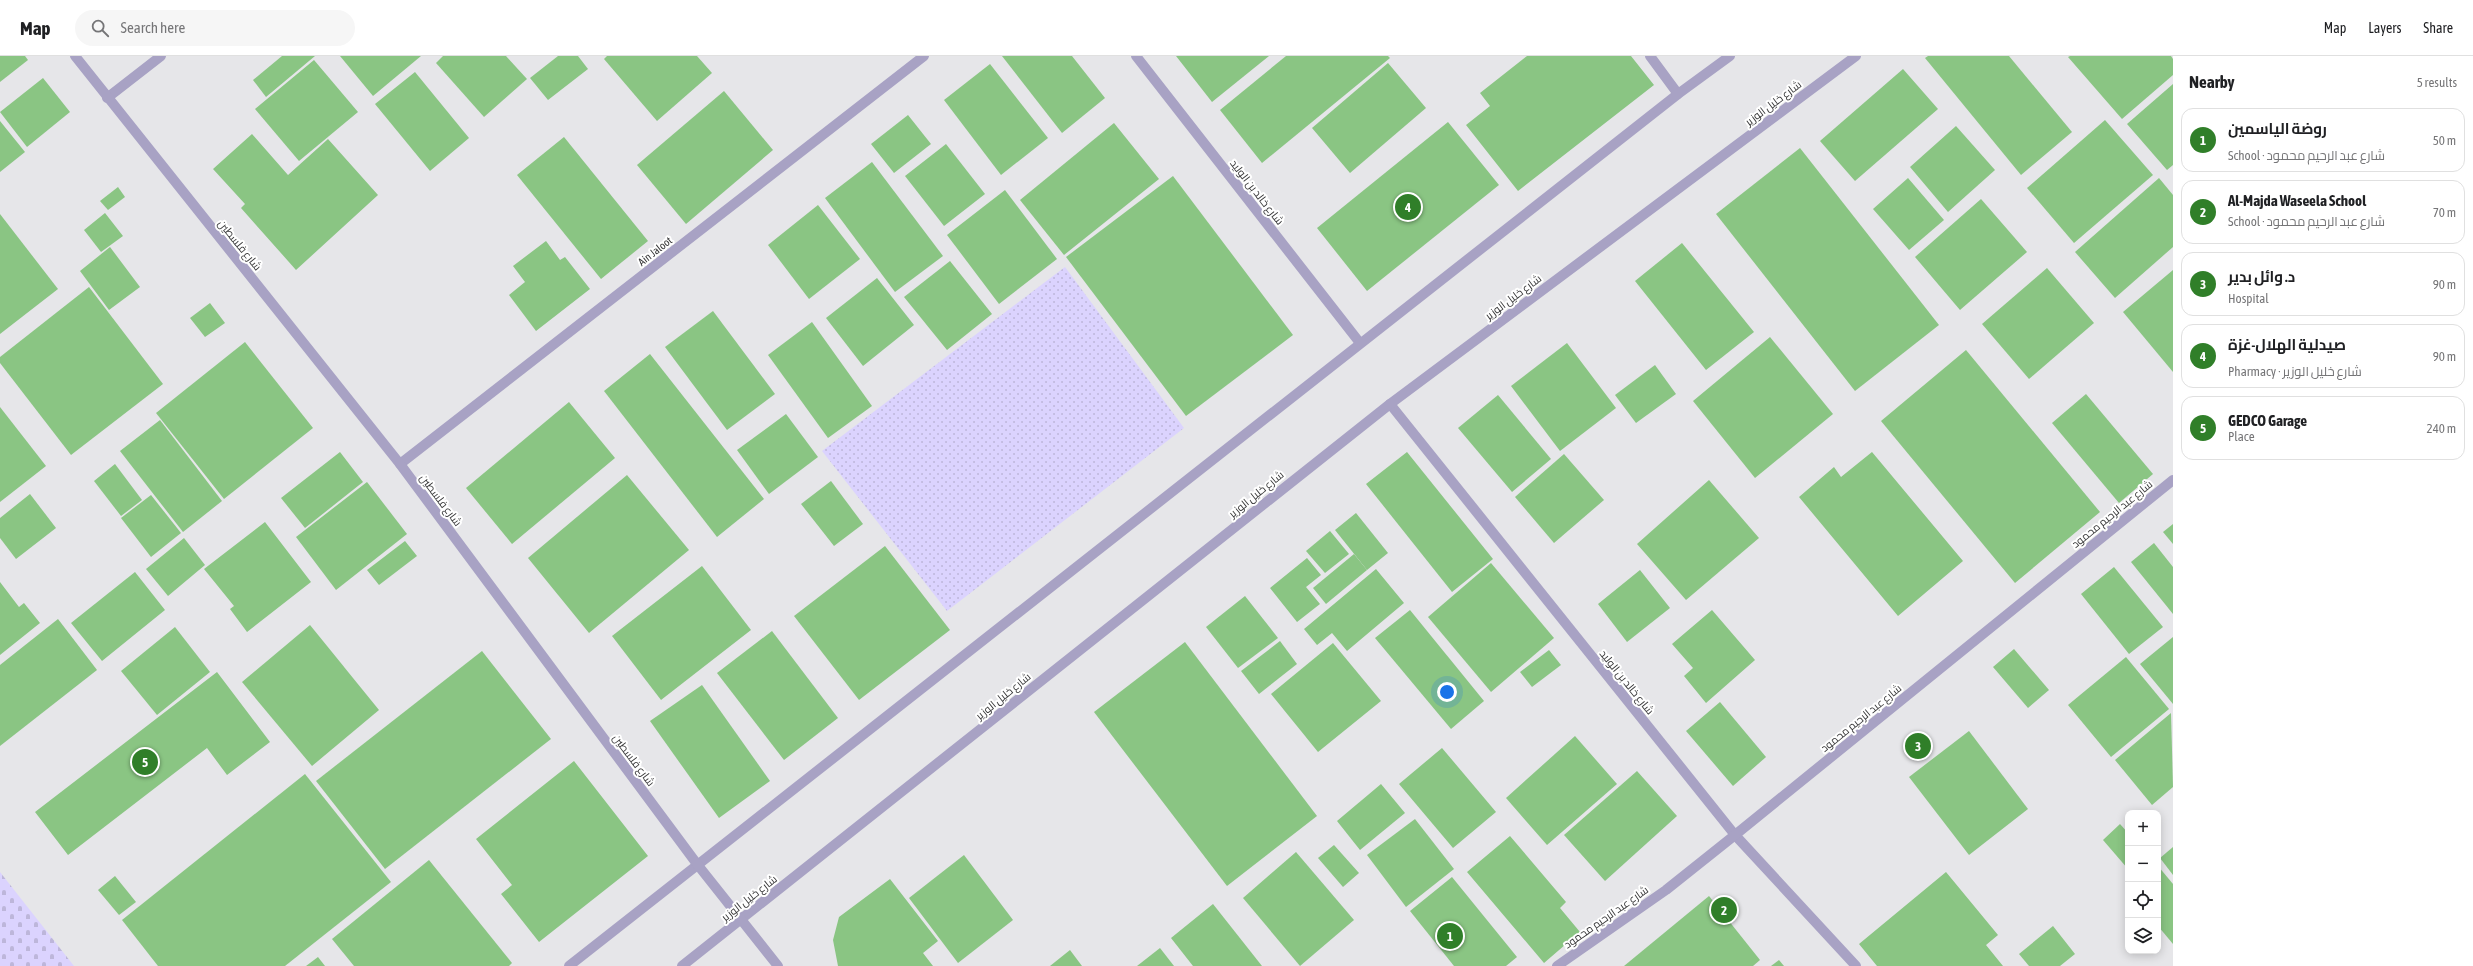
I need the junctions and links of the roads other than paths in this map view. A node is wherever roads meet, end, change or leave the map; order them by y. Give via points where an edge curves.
1 (75, 56) edge
2 (161, 56) edge
3 (924, 56) edge
4 (1136, 56) edge
5 (1650, 56) edge
6 (1730, 56) edge
7 (1856, 56) edge
8 (1678, 94) junction
9 (107, 98) junction
10 (1360, 344) junction
11 (1390, 404) junction
12 (400, 464) junction
13 (2173, 480) edge
14 (1735, 836) junction
15 (697, 864) junction
16 (740, 921) junction
17 (568, 966) edge
18 (682, 966) edge
19 (778, 966) edge
20 (1557, 966) edge
21 (1856, 966) edge

1 - 9 street, شارع فلسطين
2 - 9 street
3 - 12 street, Ain Jaloot
4 - 10 street, شارع خالد بن الوليد
5 - 8 street
6 - 8 street
7 - 11 street, شارع خليل الوزير
8 - 10 street
9 - 12 street, شارع فلسطين
10 - 15 street
11 - 14 street, شارع خالد بن الوليد
11 - 16 street, شارع خليل الوزير
12 - 15 street, شارع فلسطين
13 - 14 street, شارع عبد الرحيم محمود
14 - 20 street, شارع عبد الرحيم محمود via 1666,890
14 - 21 street, شارع خالد بن الوليد
15 - 16 street, شارع فلسطين
15 - 17 street
16 - 18 street, شارع خليل الوزير
16 - 19 street, شارع فلسطين

